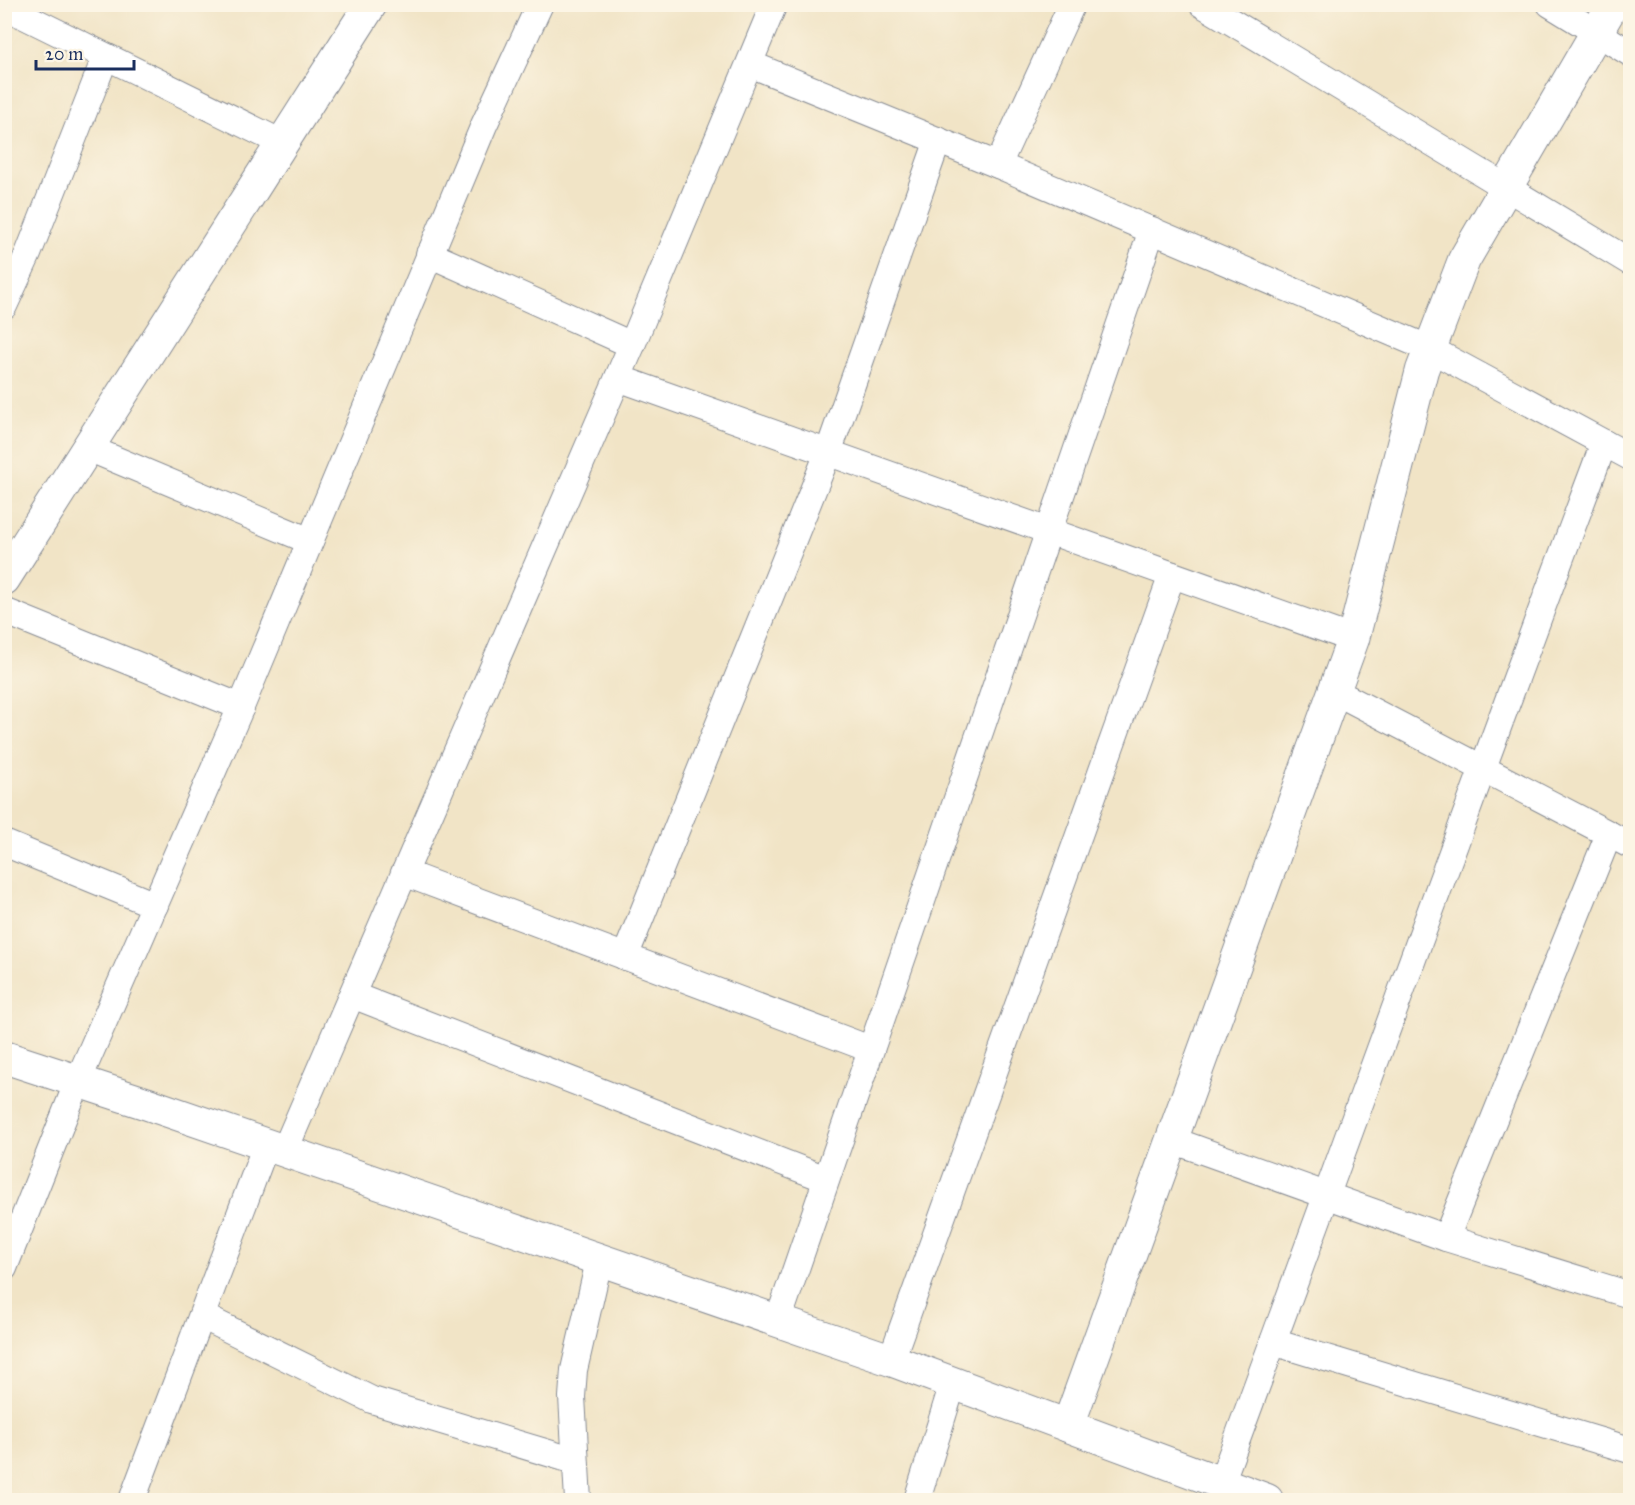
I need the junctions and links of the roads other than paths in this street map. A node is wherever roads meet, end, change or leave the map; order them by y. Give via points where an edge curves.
1 (371, 4) edge
2 (540, 4) edge
3 (774, 4) edge
4 (1072, 4) edge
5 (1202, 4) edge
6 (1550, 4) edge
7 (1612, 4) edge
8 (4, 6) edge
9 (1596, 33) junction
10 (1630, 53) edge
11 (105, 58) junction
12 (750, 64) junction
13 (938, 140) junction
14 (282, 143) junction
15 (998, 165) junction
16 (1506, 190) junction
17 (1152, 230) junction
18 (429, 254) junction
19 (1630, 262) edge
20 (4, 306) edge
21 (632, 345) junction
22 (1430, 349) junction
23 (618, 378) junction
24 (1604, 443) junction
25 (88, 448) junction
26 (828, 453) junction
27 (1630, 457) edge
28 (1050, 532) junction
29 (310, 541) junction
30 (1172, 575) junction
31 (4, 579) edge
32 (4, 611) edge
33 (1353, 639) junction
34 (1334, 691) junction
35 (241, 707) junction
36 (1481, 767) junction
37 (1622, 835) edge
38 (4, 843) edge
39 (404, 873) junction
40 (155, 905) junction
41 (626, 957) junction
42 (352, 995) junction
43 (870, 1049) junction
44 (4, 1057) edge
45 (78, 1081) junction
46 (1172, 1140) junction
47 (275, 1148) junction
48 (826, 1179) junction
49 (1328, 1194) junction
50 (1446, 1238) junction
51 (599, 1261) junction
52 (4, 1268) edge
53 (1630, 1295) edge
54 (202, 1316) junction
55 (778, 1321) junction
56 (1273, 1342) junction
57 (891, 1360) junction
58 (953, 1383) junction
59 (1068, 1426) junction
60 (1630, 1450) edge
61 (575, 1461) junction
62 (1221, 1483) junction
63 (132, 1500) edge
64 (579, 1500) edge
65 (917, 1500) edge
66 (1267, 1500) edge

1 - 14 street
2 - 18 street
3 - 12 street
4 - 15 street
5 - 16 street
6 - 9 street
7 - 9 street
8 - 11 street
9 - 10 street
9 - 16 street
11 - 14 street
11 - 20 street
12 - 13 street
12 - 21 street
13 - 15 street
13 - 26 street
14 - 25 street
15 - 17 street
16 - 19 street
16 - 22 street via 1464,260
17 - 22 street
17 - 28 street
18 - 21 street
18 - 29 street
21 - 23 street
22 - 24 street
22 - 33 street
23 - 26 street
23 - 39 street
24 - 27 street
24 - 36 street
25 - 29 street
25 - 31 street
26 - 28 street
26 - 41 street
28 - 30 street
28 - 43 street
29 - 35 street
30 - 33 street
30 - 57 street
32 - 35 street
33 - 34 street
34 - 36 street
34 - 46 street
35 - 40 street
36 - 37 street
36 - 49 street
37 - 50 street
38 - 40 street
39 - 41 street
39 - 42 street
40 - 45 street
41 - 43 street
42 - 47 street
42 - 48 street
43 - 48 street
44 - 45 street
45 - 47 street
45 - 52 street
46 - 49 street
46 - 59 street
47 - 51 street
47 - 54 street
48 - 55 street
49 - 50 street
49 - 56 street
50 - 53 street
51 - 55 street
51 - 61 street via 574,1370
54 - 61 street via 372,1400
54 - 63 street
55 - 57 street
56 - 60 street
56 - 62 street
57 - 58 street
58 - 59 street
58 - 65 street
59 - 62 street
61 - 64 street
62 - 66 street

